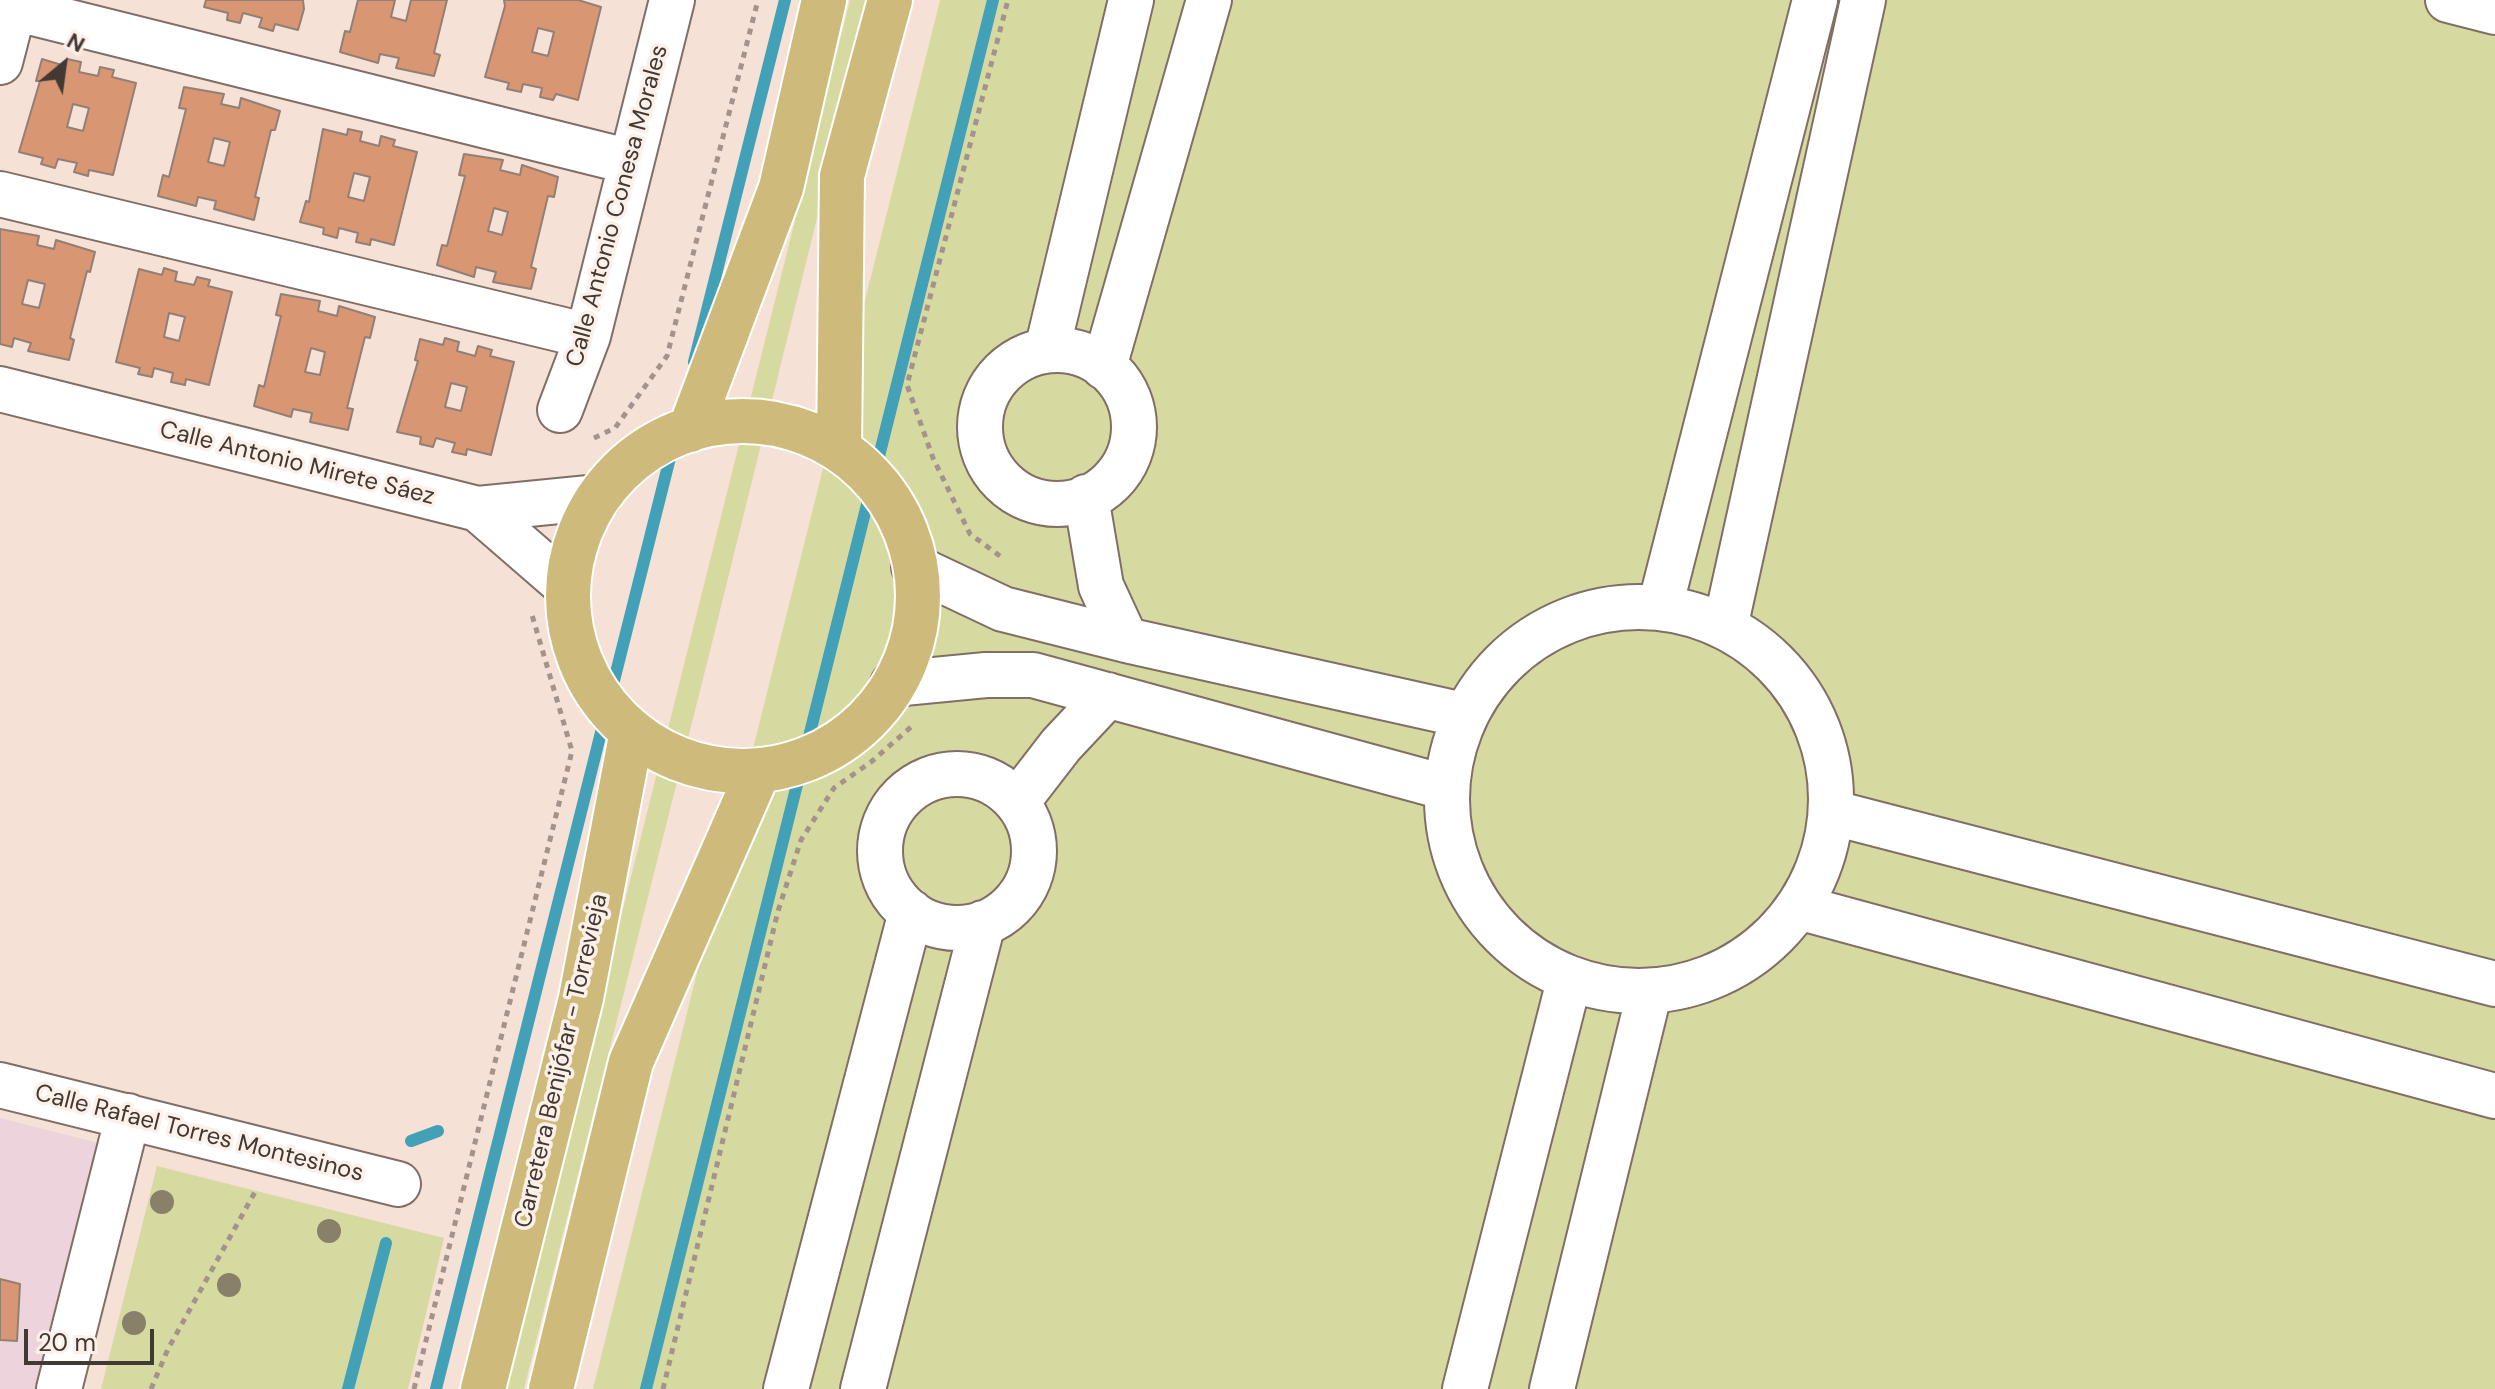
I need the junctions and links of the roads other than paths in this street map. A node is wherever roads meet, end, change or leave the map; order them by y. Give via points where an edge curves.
1 (672, 0) edge
2 (824, 0) edge
3 (890, 0) edge
4 (1131, 0) edge
5 (1209, 0) edge
6 (1815, 0) edge
7 (1863, 0) edge
8 (2448, 0) edge
9 (14, 4) edge
10 (2495, 12) edge
11 (0, 62) edge
12 (631, 162) junction
13 (0, 194) edge
14 (588, 336) junction
15 (1047, 350) junction
16 (1104, 367) junction
17 (0, 389) edge
18 (575, 425) road end
19 (690, 430) junction
20 (839, 449) junction
21 (599, 497) junction
22 (1086, 497) junction
23 (478, 509) junction
24 (914, 567) junction
25 (568, 587) junction
26 (1660, 607) junction
27 (1726, 623) junction
28 (1126, 640) junction
29 (893, 684) junction
30 (1108, 695) junction
31 (1463, 715) junction
32 (632, 731) junction
33 (759, 770) junction
34 (1444, 787) junction
35 (1017, 802) junction
36 (1834, 813) junction
37 (1802, 908) junction
38 (911, 912) junction
39 (983, 923) junction
40 (1569, 981) junction
41 (2495, 984) edge
42 (1649, 994) junction
43 (0, 1085) edge
44 (2495, 1096) edge
45 (128, 1116) junction
46 (398, 1184) dead end
47 (59, 1389) edge
48 (483, 1389) edge
49 (551, 1389) edge
50 (786, 1389) edge
51 (863, 1389) edge
52 (1465, 1389) edge
53 (1552, 1389) edge

1 - 12 street, Calle Antonio Conesa Morales
2 - 19 main road via 781,188
3 - 20 main road via 842,176
4 - 15 street
5 - 16 street
6 - 26 street
7 - 27 street
8 - 10 street
9 - 11 street
9 - 12 street
12 - 14 street, Calle Antonio Conesa Morales
13 - 14 street
14 - 18 street, Calle Antonio Conesa Morales
15 - 16 street via 1072,351
15 - 22 street via 1024,357 989,390 980,414 980,438 1002,481 1022,496 1045,503
16 - 22 street via 1130,401 1135,427 1130,453 1117,476
17 - 23 street, Calle Antonio Mirete Sáez
19 - 20 main road via 728,421 785,425
19 - 21 main road via 672,435 623,466
20 - 24 main road via 882,489 910,540
21 - 23 street
21 - 25 main road via 588,512 569,565
22 - 28 street via 1101,586
23 - 25 street, Calle Antonio Mirete Sáez
24 - 28 street via 1003,609
24 - 29 main road via 917,613 909,655
25 - 32 main road via 568,623 587,678
26 - 27 street via 1674,606
26 - 31 street via 1592,609 1518,645
27 - 36 street via 1750,638 1815,714
28 - 31 street
29 - 30 street via 1033,675
29 - 33 main road via 880,707 837,745 783,768
30 - 34 street
30 - 35 street
31 - 34 street
32 - 33 main road via 669,756 725,772
32 - 48 main road, Carretera Benijófar - Torrevieja via 581,998
33 - 49 main road via 631,1062
34 - 40 street via 1456,867 1500,936
35 - 38 street via 976,776 950,773 924,780 903,796 887,817 880,842 882,869 892,893
35 - 39 street via 1034,847 1031,872 1021,894
36 - 37 street
36 - 41 street
37 - 42 street via 1736,969
37 - 44 street
38 - 39 street via 958,928
38 - 50 street
39 - 51 street
40 - 42 street
40 - 52 street
42 - 53 street
43 - 45 street, Calle Rafael Torres Montesinos
45 - 46 street, Calle Rafael Torres Montesinos
45 - 47 street

